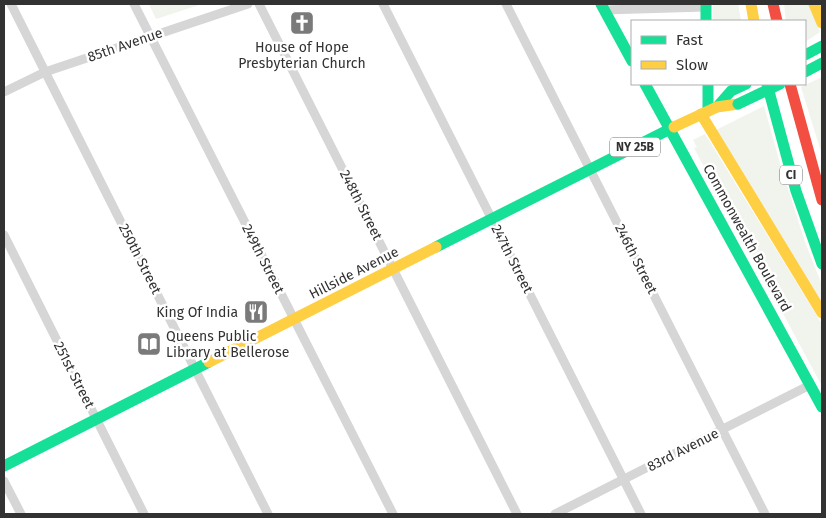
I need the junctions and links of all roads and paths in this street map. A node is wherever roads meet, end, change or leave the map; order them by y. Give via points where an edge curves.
1 (11, 4) edge
2 (134, 4) edge
3 (248, 4) edge
4 (259, 4) edge
5 (383, 4) edge
6 (506, 4) edge
7 (751, 4) edge
8 (773, 4) edge
9 (706, 5) edge
10 (817, 5) edge
11 (603, 7) edge
12 (706, 20) edge
13 (754, 20) edge
14 (777, 20) edge
15 (822, 23) edge
16 (150, 36) junction
17 (631, 59) edge
18 (822, 63) edge
19 (806, 71) edge
20 (45, 72) junction
21 (646, 85) edge
22 (708, 85) edge
23 (744, 85) edge
24 (767, 85) edge
25 (778, 85) edge
26 (790, 85) edge
27 (4, 92) edge
28 (709, 110) junction
29 (670, 130) junction
30 (591, 170) junction
31 (822, 200) edge
32 (492, 220) junction
33 (4, 235) edge
34 (822, 264) edge
35 (393, 270) junction
36 (822, 313) edge
37 (294, 319) junction
38 (195, 369) junction
39 (810, 385) junction
40 (822, 407) edge
41 (96, 419) junction
42 (722, 430) junction
43 (4, 466) edge
44 (623, 480) junction
45 (4, 481) edge
46 (20, 514) edge
47 (144, 514) edge
48 (268, 514) edge
49 (393, 514) edge
50 (517, 514) edge
51 (555, 514) edge
52 (641, 514) edge
53 (765, 514) edge

1 - 20 street, 250th Street
2 - 16 street, 249th Street
3 - 16 street, 85th Avenue
4 - 35 street, 248th Street
5 - 32 street, 247th Street
6 - 30 street, 246th Street
7 - 13 main road
8 - 14 main road
9 - 11 street
9 - 12 main road
10 - 15 main road
11 - 17 main road
16 - 20 street, 85th Avenue
16 - 37 street, 249th Street
18 - 19 main road
20 - 27 street, 85th Avenue
20 - 38 street, 250th Street
21 - 29 main road, Commonwealth Boulevard
22 - 28 main road
23 - 28 main road, Hillside Avenue / NY 25B via 731,91
24 - 34 main road, CI via 794,183
25 - 28 main road, Hillside Avenue / NY 25B, bridge via 738,104
26 - 31 main road, CI
28 - 29 main road, Hillside Avenue / NY 25B
28 - 36 main road
29 - 30 main road, Hillside Avenue / NY 25B
29 - 39 main road, Commonwealth Boulevard
30 - 32 main road, Hillside Avenue / NY 25B
30 - 42 street, 246th Street
32 - 35 main road, Hillside Avenue / NY 25B
32 - 44 street, 247th Street
33 - 41 street, 251st Street
35 - 37 main road, Hillside Avenue / NY 25B
35 - 50 street, 248th Street
37 - 38 main road, Hillside Avenue / NY 25B
37 - 49 street, 249th Street
38 - 41 main road, Hillside Avenue / NY 25B
38 - 48 street, 250th Street
39 - 40 main road, Commonwealth Boulevard
39 - 42 street, 83rd Avenue
41 - 43 main road, Hillside Avenue / NY 25B
41 - 47 street, 251st Street
42 - 44 street, 83rd Avenue
42 - 53 street, 246th Street
44 - 51 street, 83rd Avenue
44 - 52 street, 247th Street
45 - 46 street

